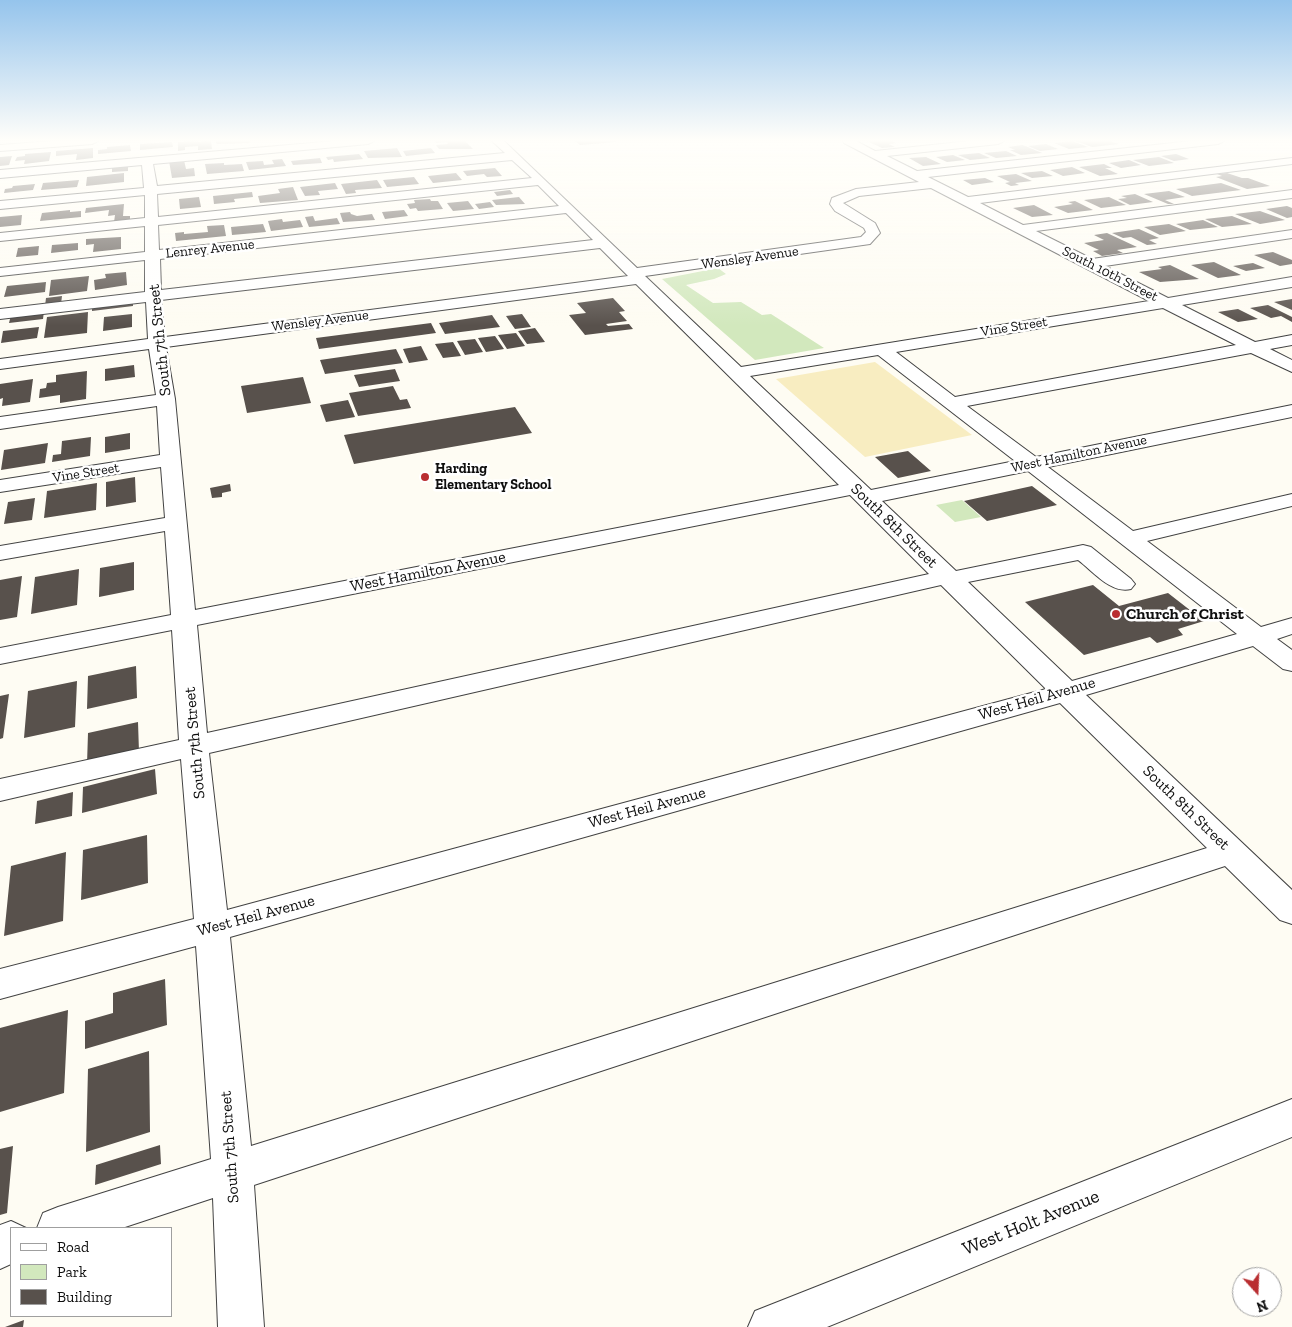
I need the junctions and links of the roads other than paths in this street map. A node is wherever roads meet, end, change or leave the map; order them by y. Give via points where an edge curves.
1 (23, 203) edge
2 (152, 203) edge
3 (328, 203) edge
4 (563, 203) edge
5 (837, 203) edge
6 (969, 203) edge
7 (1223, 203) edge
8 (0, 205) edge
9 (569, 209) junction
10 (152, 221) junction
11 (1022, 229) junction
12 (1292, 234) edge
13 (0, 237) edge
14 (603, 243) junction
15 (152, 256) junction
16 (1090, 264) junction
17 (0, 272) edge
18 (637, 276) junction
19 (1292, 282) edge
20 (153, 296) junction
21 (1165, 302) junction
22 (0, 314) edge
23 (1292, 340) edge
24 (158, 343) junction
25 (1252, 347) junction
26 (881, 349) junction
27 (0, 364) edge
28 (1292, 367) edge
29 (736, 373) junction
30 (166, 399) junction
31 (952, 403) junction
32 (1292, 410) edge
33 (0, 423) edge
34 (171, 459) junction
35 (1032, 464) junction
36 (0, 486) edge
37 (860, 493) junction
38 (1292, 500) edge
39 (177, 522) junction
40 (1130, 538) junction
41 (0, 553) edge
42 (948, 578) junction
43 (1123, 584) dead end
44 (185, 620) junction
45 (1292, 626) edge
46 (1256, 636) junction
47 (0, 656) edge
48 (1292, 663) edge
49 (1066, 691) junction
50 (194, 747) junction
51 (0, 790) edge
52 (1232, 852) junction
53 (1292, 911) edge
54 (212, 928) junction
55 (0, 984) edge
56 (1292, 1118) edge
57 (232, 1173) junction
58 (61, 1227) edge
59 (242, 1327) edge
60 (771, 1327) edge

1 - 8 street
2 - 10 street, South 7th Street
3 - 10 street
4 - 9 street, South 8th Street
5 - 18 street, Wensley Avenue via 870,226 873,233 865,241
6 - 11 street, South 10th Street
7 - 11 street
9 - 14 street, South 8th Street
9 - 15 street, Lenrey Avenue
10 - 13 street
10 - 15 street, South 7th Street
11 - 16 street, South 10th Street
12 - 16 street
14 - 18 street, South 8th Street
14 - 20 street
15 - 17 street, Lenrey Avenue
15 - 20 street, South 7th Street
16 - 21 street, South 10th Street
18 - 24 street, Wensley Avenue
18 - 29 street, South 8th Street
19 - 21 street, Vine Street
20 - 22 street
20 - 24 street, South 7th Street
21 - 25 street, South 10th Street
21 - 26 street, Vine Street
23 - 25 street
24 - 27 street, Wensley Avenue
24 - 30 street, South 7th Street
25 - 28 street, South 10th Street
25 - 31 street
26 - 29 street, Vine Street
26 - 31 street
29 - 37 street, South 8th Street
30 - 33 street
30 - 34 street, South 7th Street
31 - 35 street
32 - 35 street, West Hamilton Avenue
34 - 36 street, Vine Street
34 - 39 street, South 7th Street
35 - 37 street, West Hamilton Avenue
35 - 40 street
37 - 42 street, South 8th Street
37 - 44 street, West Hamilton Avenue
38 - 40 street
39 - 41 street
39 - 44 street, South 7th Street
40 - 46 street
42 - 43 street via 1083,552
42 - 49 street, South 8th Street
42 - 50 street
44 - 47 street, West Hamilton Avenue
44 - 50 street, South 7th Street
45 - 46 street, West Heil Avenue
46 - 48 street
46 - 49 street, West Heil Avenue
49 - 52 street, South 8th Street
49 - 54 street, West Heil Avenue
50 - 51 street
50 - 54 street, South 7th Street
52 - 53 street, South 8th Street
52 - 57 street
54 - 55 street, West Heil Avenue
54 - 57 street, South 7th Street
56 - 60 street, West Holt Avenue
57 - 58 street
57 - 59 street, South 7th Street

